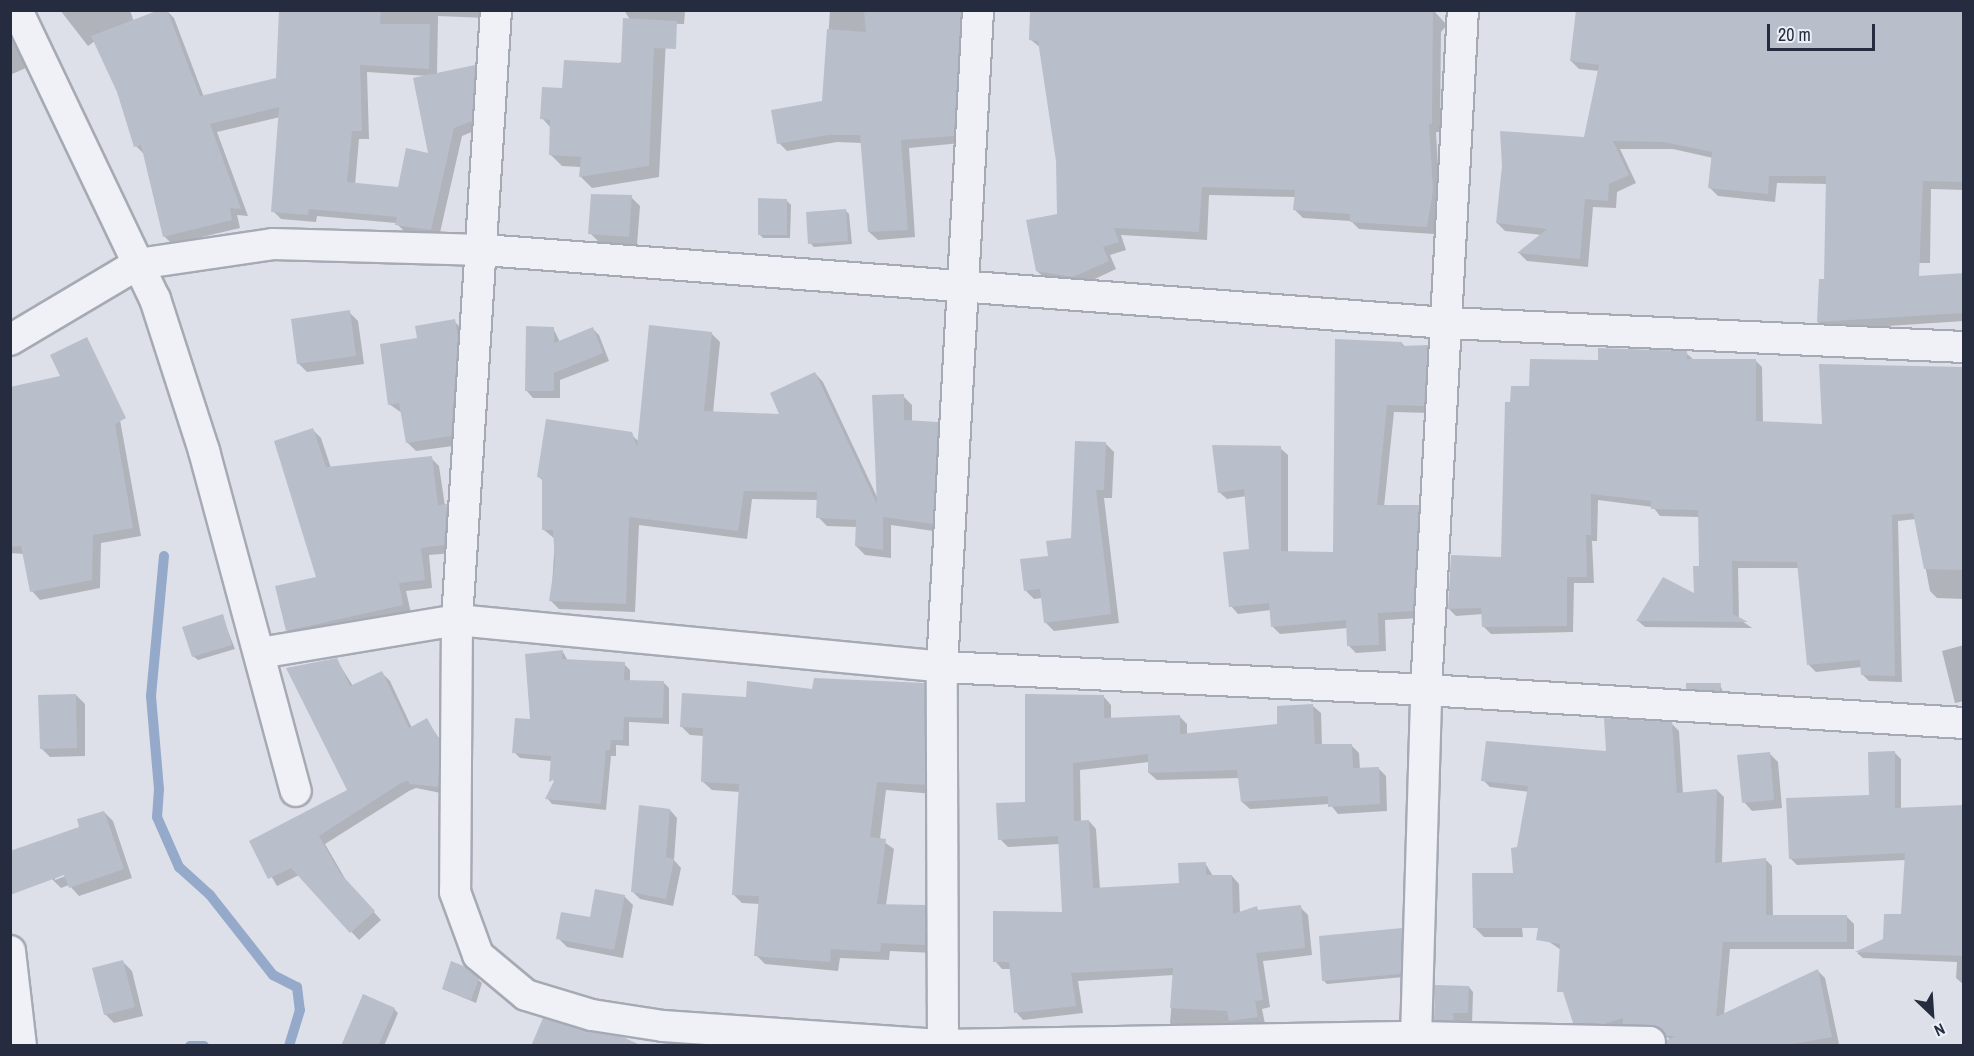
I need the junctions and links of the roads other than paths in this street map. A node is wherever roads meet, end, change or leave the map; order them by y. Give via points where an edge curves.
1 (17, 10) edge
2 (496, 10) edge
3 (978, 10) edge
4 (1462, 10) edge
5 (484, 250) junction
6 (138, 264) junction
7 (966, 290) junction
8 (1447, 324) junction
9 (10, 340) edge
10 (1964, 347) edge
11 (457, 620) junction
12 (260, 653) junction
13 (942, 668) junction
14 (1426, 690) junction
15 (1964, 723) edge
16 (296, 791) dead end
17 (10, 951) edge
18 (1416, 1037) junction
19 (1650, 1042) dead end
20 (943, 1045) edge
21 (21, 1046) edge

1 - 6 street
2 - 5 street
3 - 7 street
4 - 8 street
5 - 6 street via 273,244
5 - 7 street
5 - 11 street
6 - 9 street
6 - 12 street via 155,299 204,451
7 - 8 street
7 - 13 street
8 - 10 street
8 - 14 street
11 - 12 street
11 - 13 street
11 - 20 street via 455,892 478,955 526,995 592,1015 663,1026
12 - 16 street
13 - 14 street
13 - 20 street
14 - 15 street
14 - 18 street
17 - 21 street
18 - 19 street
18 - 20 street

